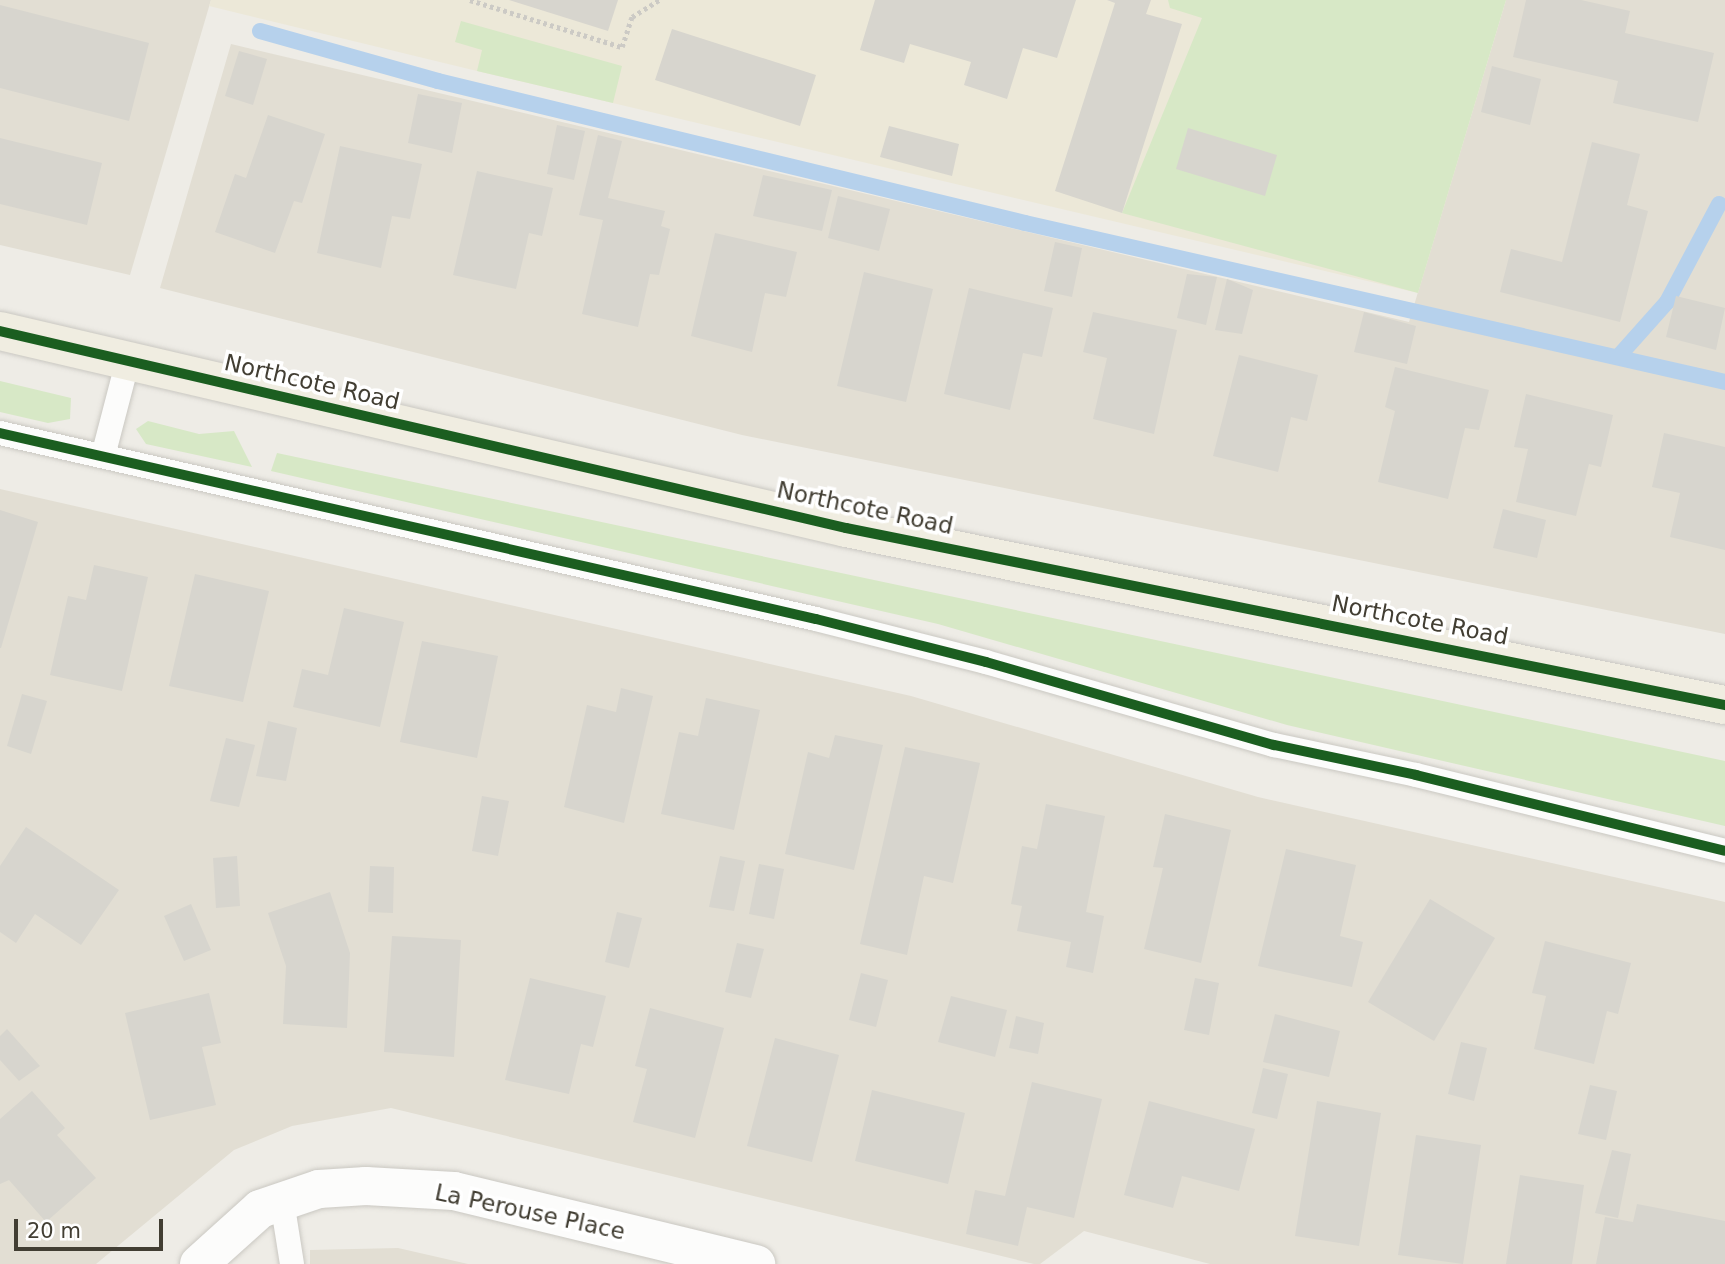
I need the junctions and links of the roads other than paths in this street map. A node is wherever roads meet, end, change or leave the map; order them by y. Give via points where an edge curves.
1 (0, 331) edge
2 (128, 360) junction
3 (0, 433) edge
4 (103, 456) junction
5 (1725, 705) edge
6 (1725, 851) edge
7 (282, 1200) junction
8 (199, 1264) edge
9 (292, 1264) edge
10 (756, 1264) edge

1 - 2 main road, Northcote Road
2 - 4 lane
2 - 5 main road, Northcote Road via 846,527
3 - 4 lane
4 - 6 lane via 816,619 986,662 1274,745
7 - 8 street, La Perouse Place via 260,1209
7 - 9 lane
7 - 10 street, La Perouse Place via 319,1189 366,1186 454,1191

